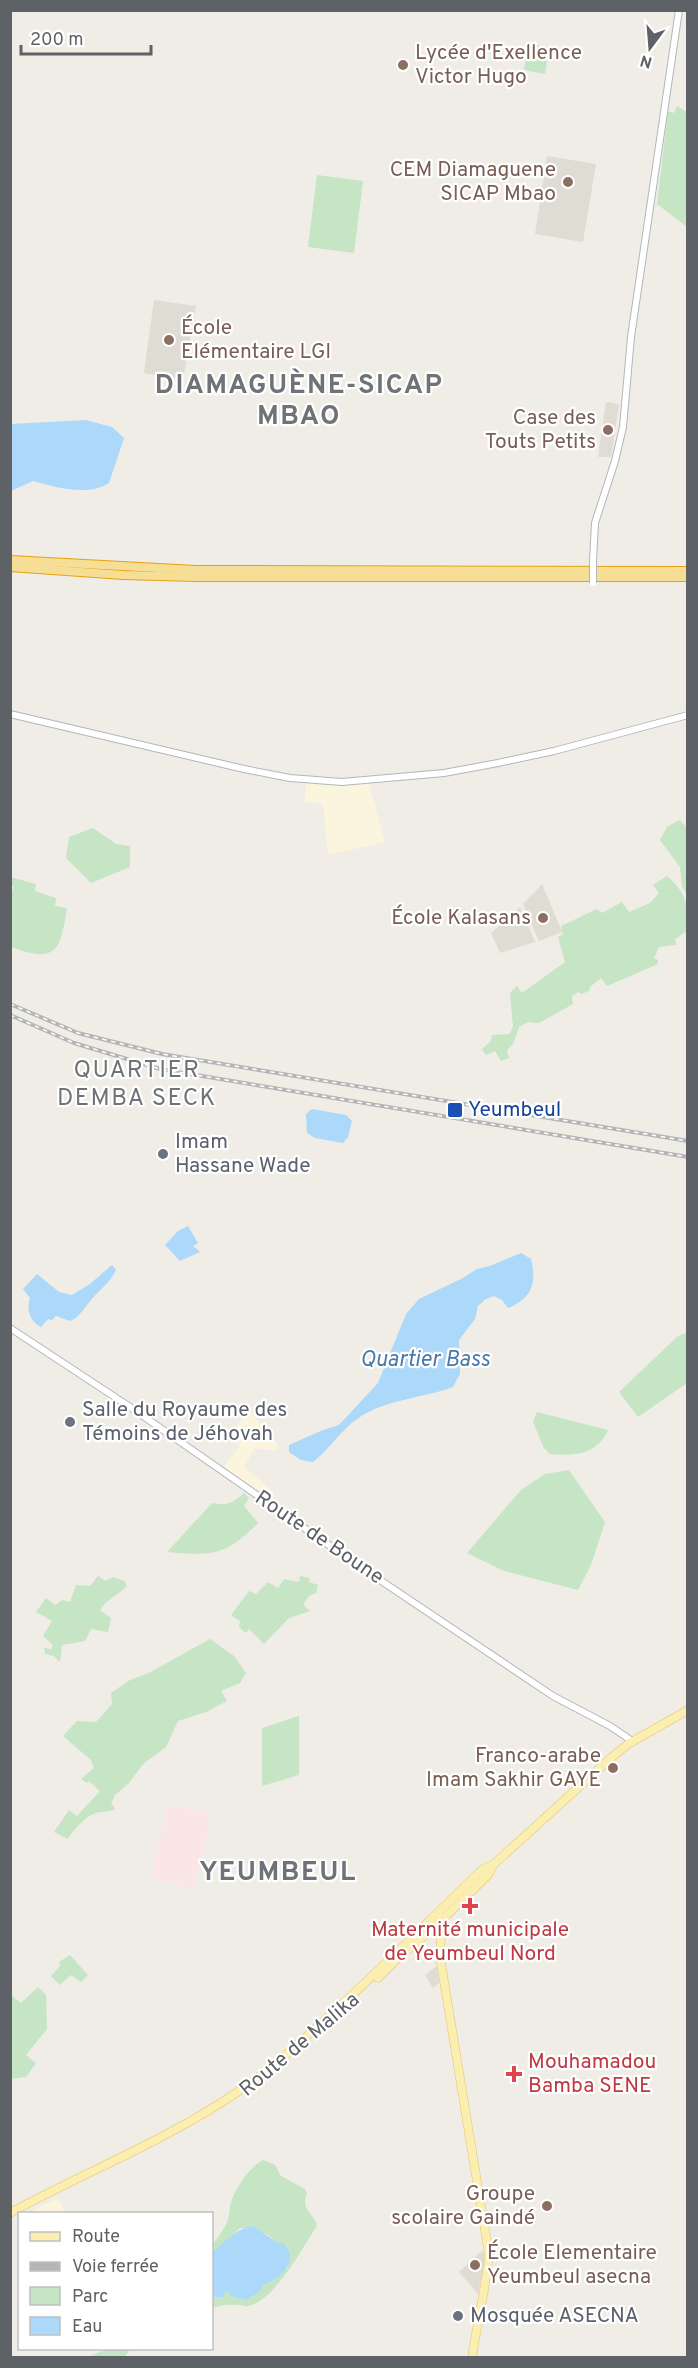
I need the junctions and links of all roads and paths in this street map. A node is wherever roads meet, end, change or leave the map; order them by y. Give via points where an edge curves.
1 (679, 10) edge
2 (10, 560) edge
3 (10, 567) edge
4 (687, 571) edge
5 (687, 577) edge
6 (593, 583) dead end
7 (10, 714) edge
8 (687, 715) edge
9 (10, 1328) edge
10 (687, 1710) edge
11 (632, 1741) junction
12 (442, 1916) junction
13 (22, 2212) edge
14 (10, 2213) edge
15 (472, 2358) edge

1 - 6 street, bridge via 631,337 623,427 597,512
2 - 4 highway via 196,570
3 - 5 highway via 195,577
7 - 8 street via 244,769 342,782 498,764
9 - 11 street, Route de Boune via 553,1696
10 - 11 main road, Route de Malika
11 - 12 main road, Route de Malika via 494,1864 489,1874
12 - 13 main road, Route de Malika via 288,2060 241,2095 152,2147
12 - 14 main road, Route de Malika via 304,2040 238,2092 170,2133
12 - 15 main road via 440,1957 489,2253

